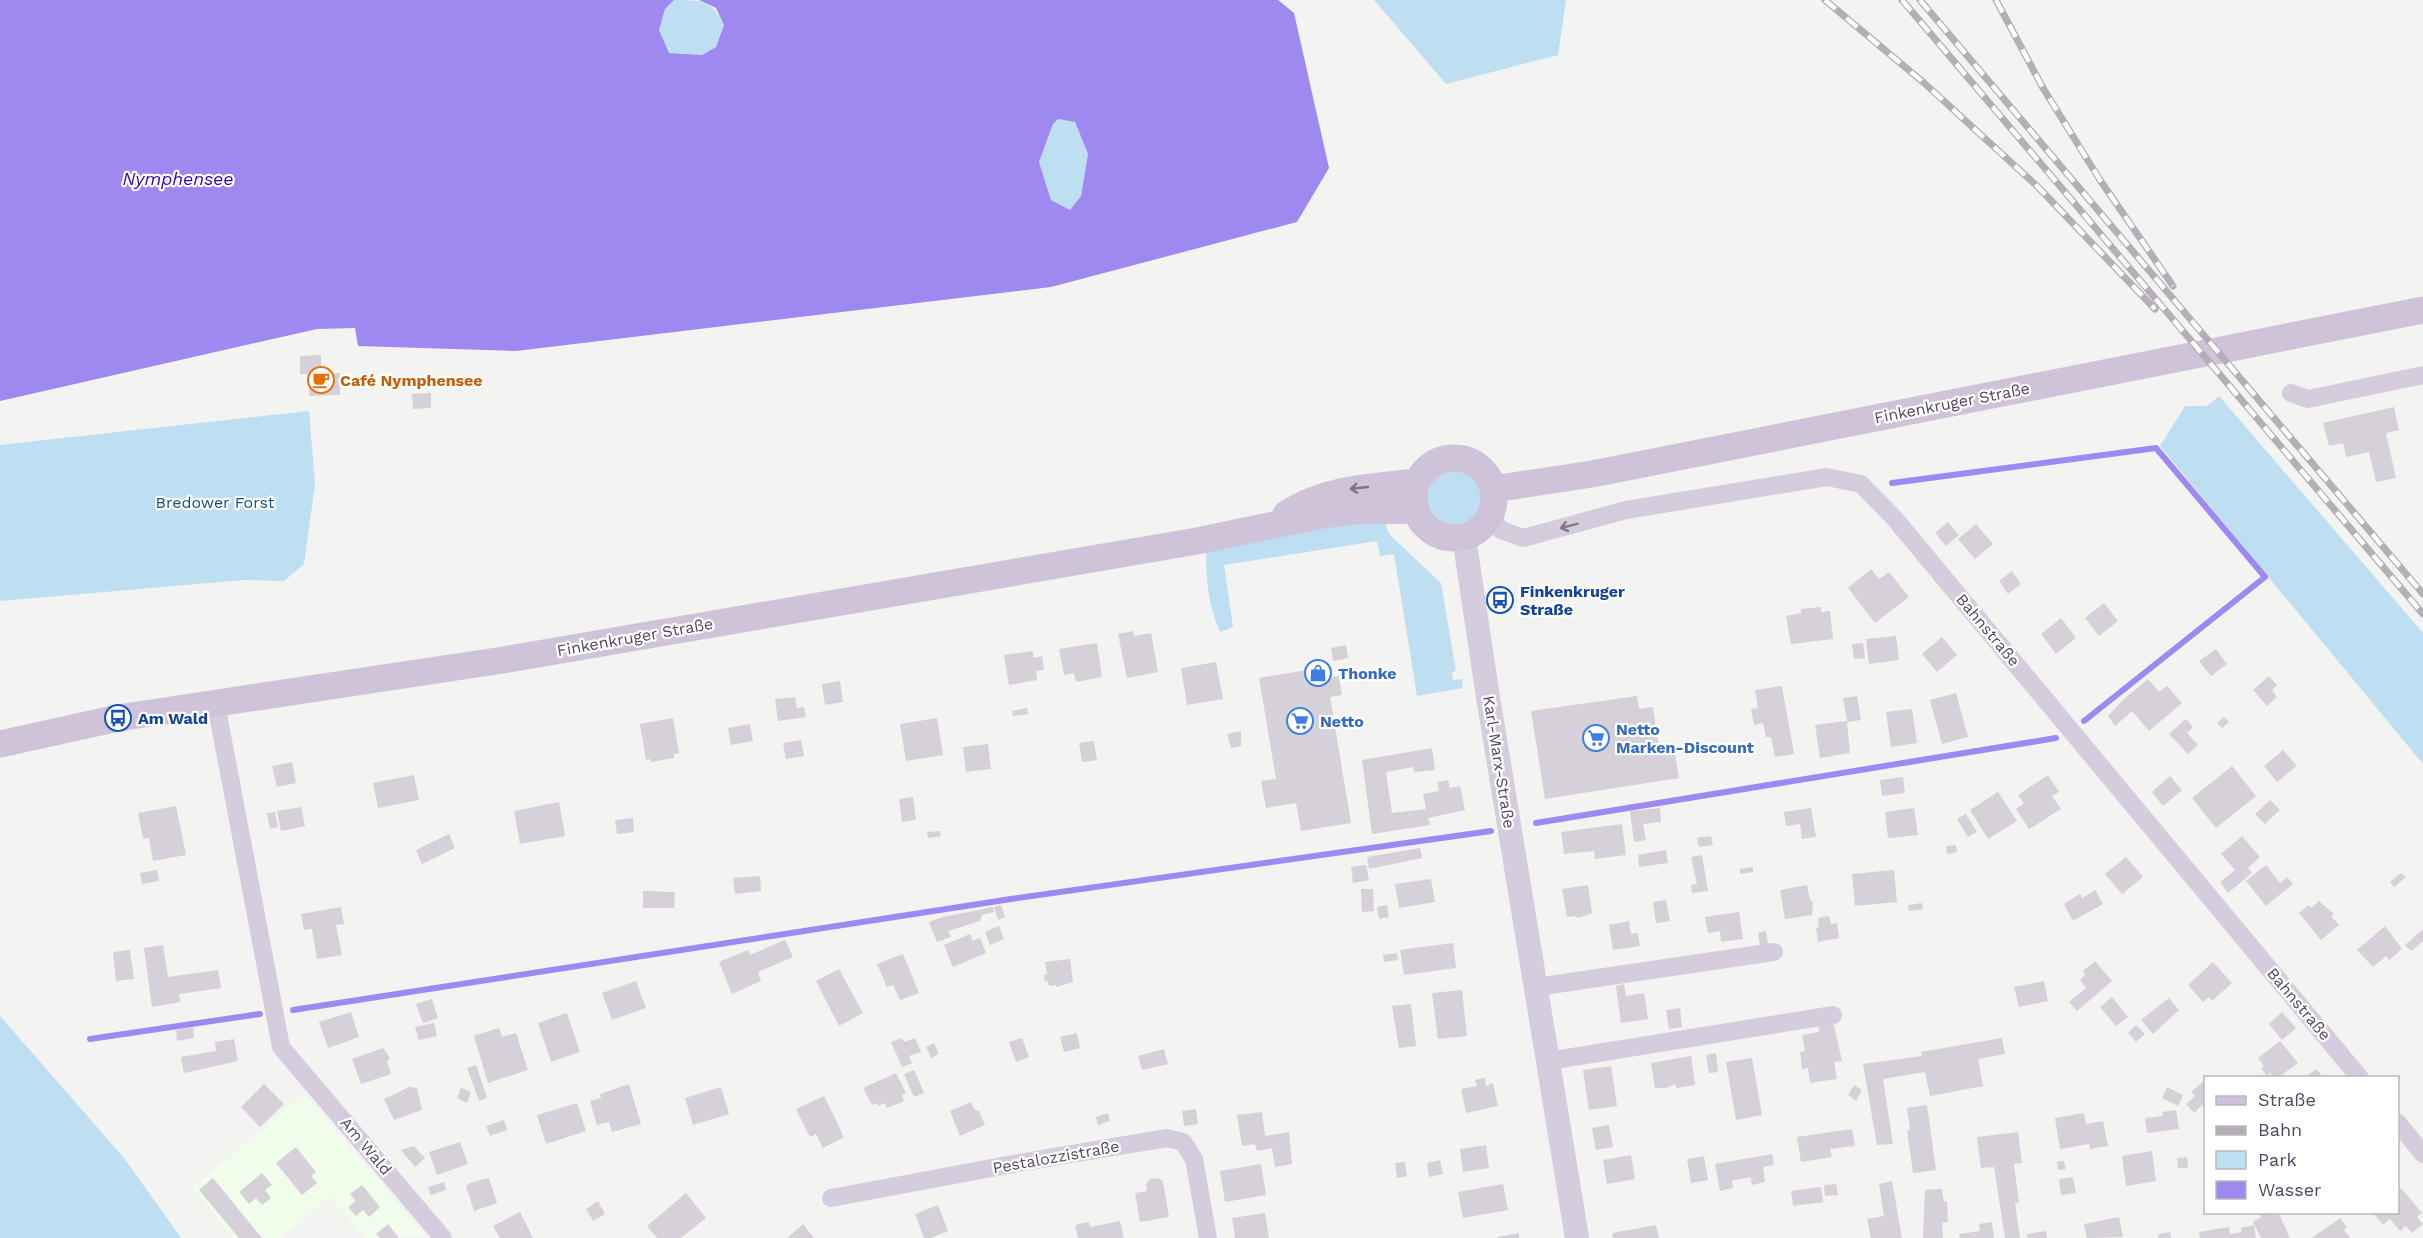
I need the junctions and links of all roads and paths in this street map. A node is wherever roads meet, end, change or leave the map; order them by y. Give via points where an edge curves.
1 (2423, 310) edge
2 (2423, 375) edge
3 (2291, 393) dead end
4 (1417, 482) junction
5 (1492, 502) junction
6 (1416, 510) junction
7 (1269, 526) junction
8 (1464, 537) junction
9 (216, 704) junction
10 (0, 744) edge
11 (1774, 952) dead end
12 (1536, 987) junction
13 (1833, 1015) dead end
14 (1548, 1061) junction
15 (2359, 1076) edge
16 (2399, 1125) edge
17 (2423, 1154) edge
18 (831, 1198) dead end
19 (443, 1238) edge
20 (1208, 1238) edge
21 (1577, 1238) edge

1 - 5 main road, Finkenkruger Straße via 1592,474
2 - 3 street via 2308,399
4 - 5 main road via 1433,464 1458,458 1484,471
4 - 6 main road
4 -> 7 main road, Finkenkruger Straße via 1320,496
5 - 8 main road via 1480,529
15 -> 5 street, Bahnstraße via 1895,519 1861,484 1827,477 1626,510 1523,538 1501,530
6 - 7 main road, Finkenkruger Straße via 1355,511
6 - 8 main road via 1426,527 1435,533
7 - 9 main road, Finkenkruger Straße via 503,660
8 - 12 street, Karl-Marx-Straße
9 - 10 main road, Finkenkruger Straße via 118,718
9 - 19 street, Am Wald via 281,1047
11 - 12 street
12 - 14 street, Karl-Marx-Straße
13 - 14 street
14 - 21 street, Karl-Marx-Straße
16 - 17 street
18 - 20 street, Pestalozzistraße via 1167,1138 1183,1142 1194,1159

